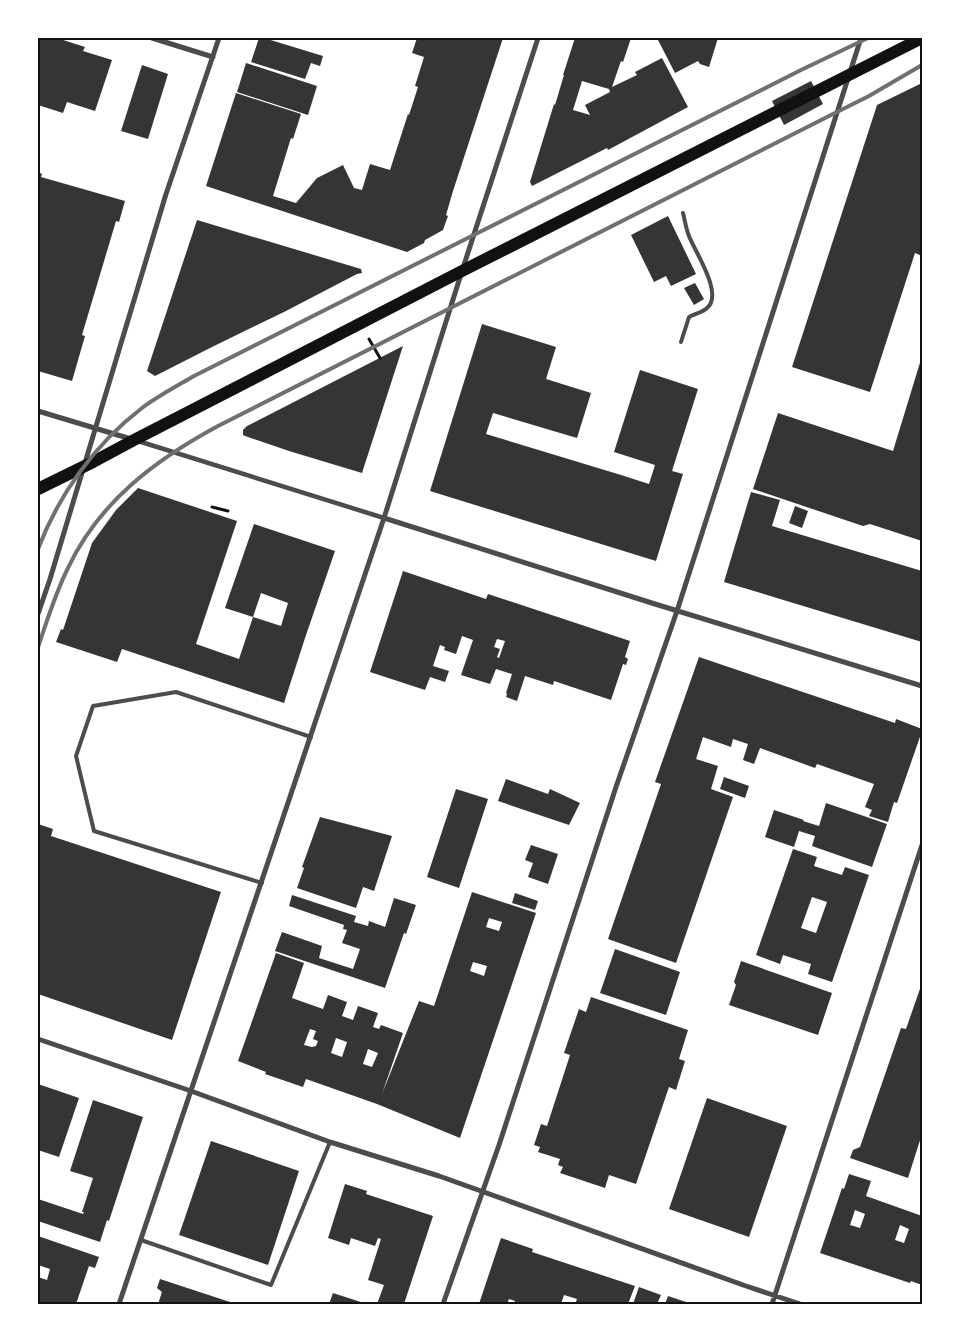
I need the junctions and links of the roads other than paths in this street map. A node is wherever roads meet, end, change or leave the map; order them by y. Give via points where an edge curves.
1 (152, 38) edge
2 (219, 38) edge
3 (538, 38) edge
4 (861, 38) edge
5 (922, 38) edge
6 (213, 57) junction
7 (849, 74) junction
8 (683, 213) dead end
9 (462, 271) junction
10 (681, 342) dead end
11 (38, 411) edge
12 (95, 428) junction
13 (134, 440) junction
14 (83, 467) junction
15 (38, 489) edge
16 (384, 518) junction
17 (677, 611) junction
18 (38, 614) edge
19 (922, 686) edge
20 (311, 737) junction
21 (922, 845) edge
22 (262, 883) junction
23 (38, 1039) edge
24 (192, 1091) junction
25 (330, 1142) junction
26 (482, 1192) junction
27 (141, 1240) junction
28 (775, 1296) junction
29 (119, 1304) edge
30 (443, 1304) edge
31 (772, 1304) edge
32 (800, 1304) edge

1 - 6 street
2 - 6 street
3 - 9 street
4 - 7 street
5 - 7 main road
6 - 12 street via 166,194
7 - 9 main road
7 - 17 street
8 - 10 lane via 688,235 709,279 713,298 708,308 689,317
9 - 13 main road
9 - 16 street
11 - 12 street
12 - 13 street
12 - 14 street
13 - 14 main road
13 - 16 street
14 - 15 main road
14 - 18 street
16 - 17 street
16 - 20 street
17 - 19 street
17 - 26 street
20 - 22 street
20 - 22 lane via 176,692 93,706 76,756 94,831
21 - 28 street
22 - 24 street
23 - 24 street
24 - 25 street
24 - 27 street
25 - 26 street
25 - 27 lane via 271,1285
26 - 28 street
26 - 30 street
27 - 29 street
28 - 31 street
28 - 32 street

